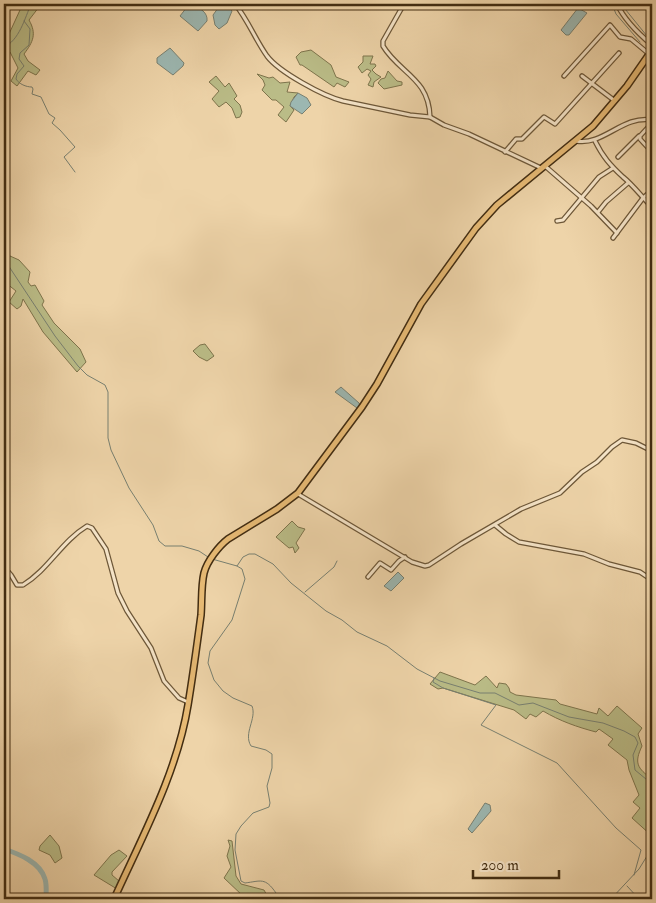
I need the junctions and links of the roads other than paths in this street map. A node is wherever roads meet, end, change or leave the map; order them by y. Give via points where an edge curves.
1 (235, 4) edge
2 (404, 4) edge
3 (617, 4) edge
4 (652, 45) edge
5 (619, 52) dead end
6 (652, 52) edge
7 (564, 76) dead end
8 (582, 76) dead end
9 (591, 83) junction
10 (615, 101) junction
11 (430, 117) junction
12 (652, 122) edge
13 (640, 136) junction
14 (575, 141) junction
15 (595, 141) junction
16 (505, 152) junction
17 (652, 152) edge
18 (618, 157) dead end
19 (544, 167) junction
20 (613, 168) junction
21 (628, 183) junction
22 (652, 190) edge
23 (582, 198) junction
24 (643, 198) junction
25 (650, 205) dead end
26 (598, 212) junction
27 (557, 221) dead end
28 (617, 233) junction
29 (613, 238) dead end
30 (652, 450) edge
31 (298, 493) junction
32 (495, 525) junction
33 (405, 557) junction
34 (4, 567) edge
35 (368, 577) dead end
36 (652, 580) edge
37 (189, 702) junction
38 (114, 899) edge

1 - 11 street via 246,17 267,56 317,91 342,101
2 - 11 street via 383,46 416,80 428,101
3 - 4 street
5 - 9 street
6 - 7 street via 631,39 620,37 610,25
6 - 10 main road
8 - 9 street
9 - 10 street
9 - 16 street via 555,124 544,117
10 - 14 main road via 594,126
11 - 16 street
12 - 13 street
12 - 15 street via 638,120 620,126
13 - 17 street
13 - 18 street
14 - 15 street
14 - 19 main road
15 - 20 street
16 - 19 street
19 - 23 street
19 - 31 main road via 476,228 421,304 362,407
20 - 21 street
20 - 23 street via 599,176
21 - 24 street
21 - 26 street
22 - 24 street
23 - 26 street
23 - 27 street via 563,220
24 - 25 street
24 - 28 street
26 - 28 street
28 - 29 street
30 - 32 street via 622,440 560,493 521,509
31 - 33 street
31 - 37 main road via 228,539 204,572
32 - 33 street via 429,565
32 - 36 street via 519,542 584,554 640,572
33 - 35 street via 391,570 380,563
34 - 37 street via 17,585 23,585 80,530 87,526 92,528 106,549 118,593 151,648 164,681 179,698
37 - 38 main road via 169,777

